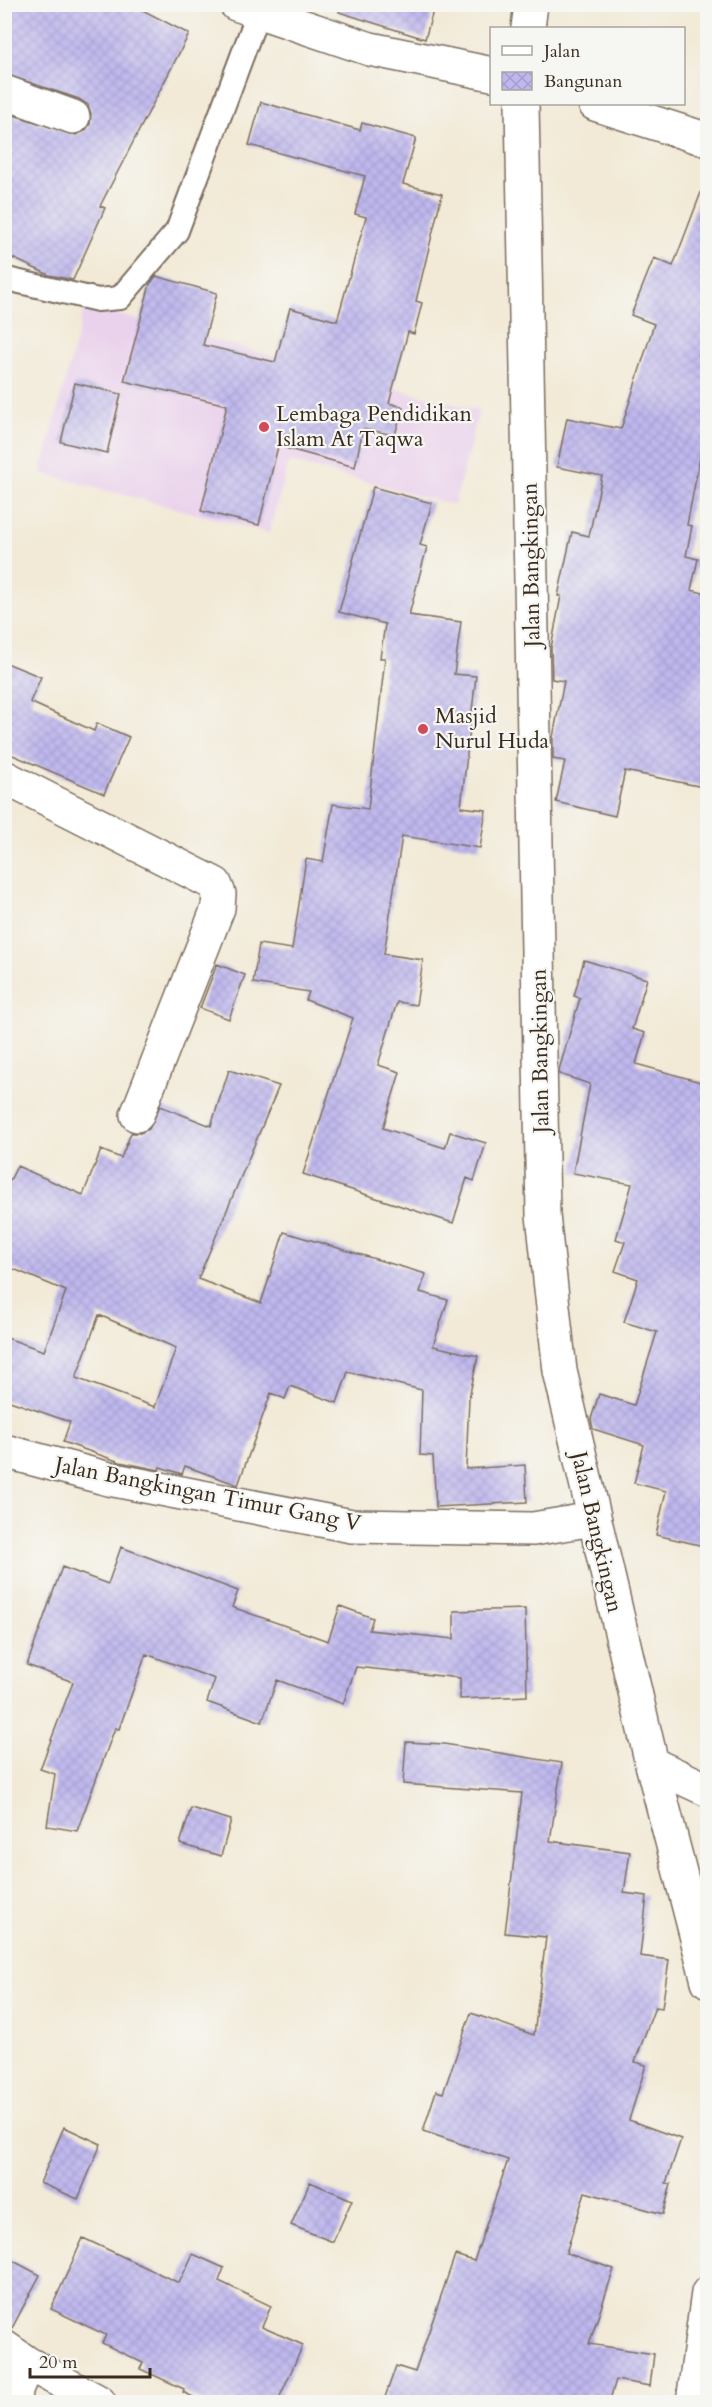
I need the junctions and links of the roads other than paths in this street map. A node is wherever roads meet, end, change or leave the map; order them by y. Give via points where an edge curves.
1 (531, 4) edge
2 (247, 9) edge
3 (528, 27) edge
4 (490, 74) edge
5 (4, 92) edge
6 (522, 105) edge
7 (598, 105) edge
8 (73, 117) dead end
9 (708, 140) edge
10 (7, 279) dead end
11 (4, 777) edge
12 (136, 1115) dead end
13 (4, 1451) edge
14 (593, 1519) junction
15 (652, 1764) junction
16 (708, 1790) edge
17 (708, 1981) edge
18 (708, 2293) edge
19 (16, 2355) edge
20 (11, 2403) edge
21 (99, 2403) edge
22 (693, 2403) edge

1 - 3 street
2 - 4 street via 370,49
2 - 10 lane via 177,231 120,298 98,300
5 - 8 street
6 - 14 street, Jalan Bangkingan via 543,1215 560,1371
7 - 9 street
11 - 12 street via 215,884 219,894 218,908
13 - 14 street, Jalan Bangkingan Timur Gang V via 109,1479 352,1526 533,1529
14 - 15 street, Jalan Bangkingan
15 - 16 street
15 - 17 street, Jalan Bangkingan
18 - 22 street
19 - 20 street
19 - 21 street

